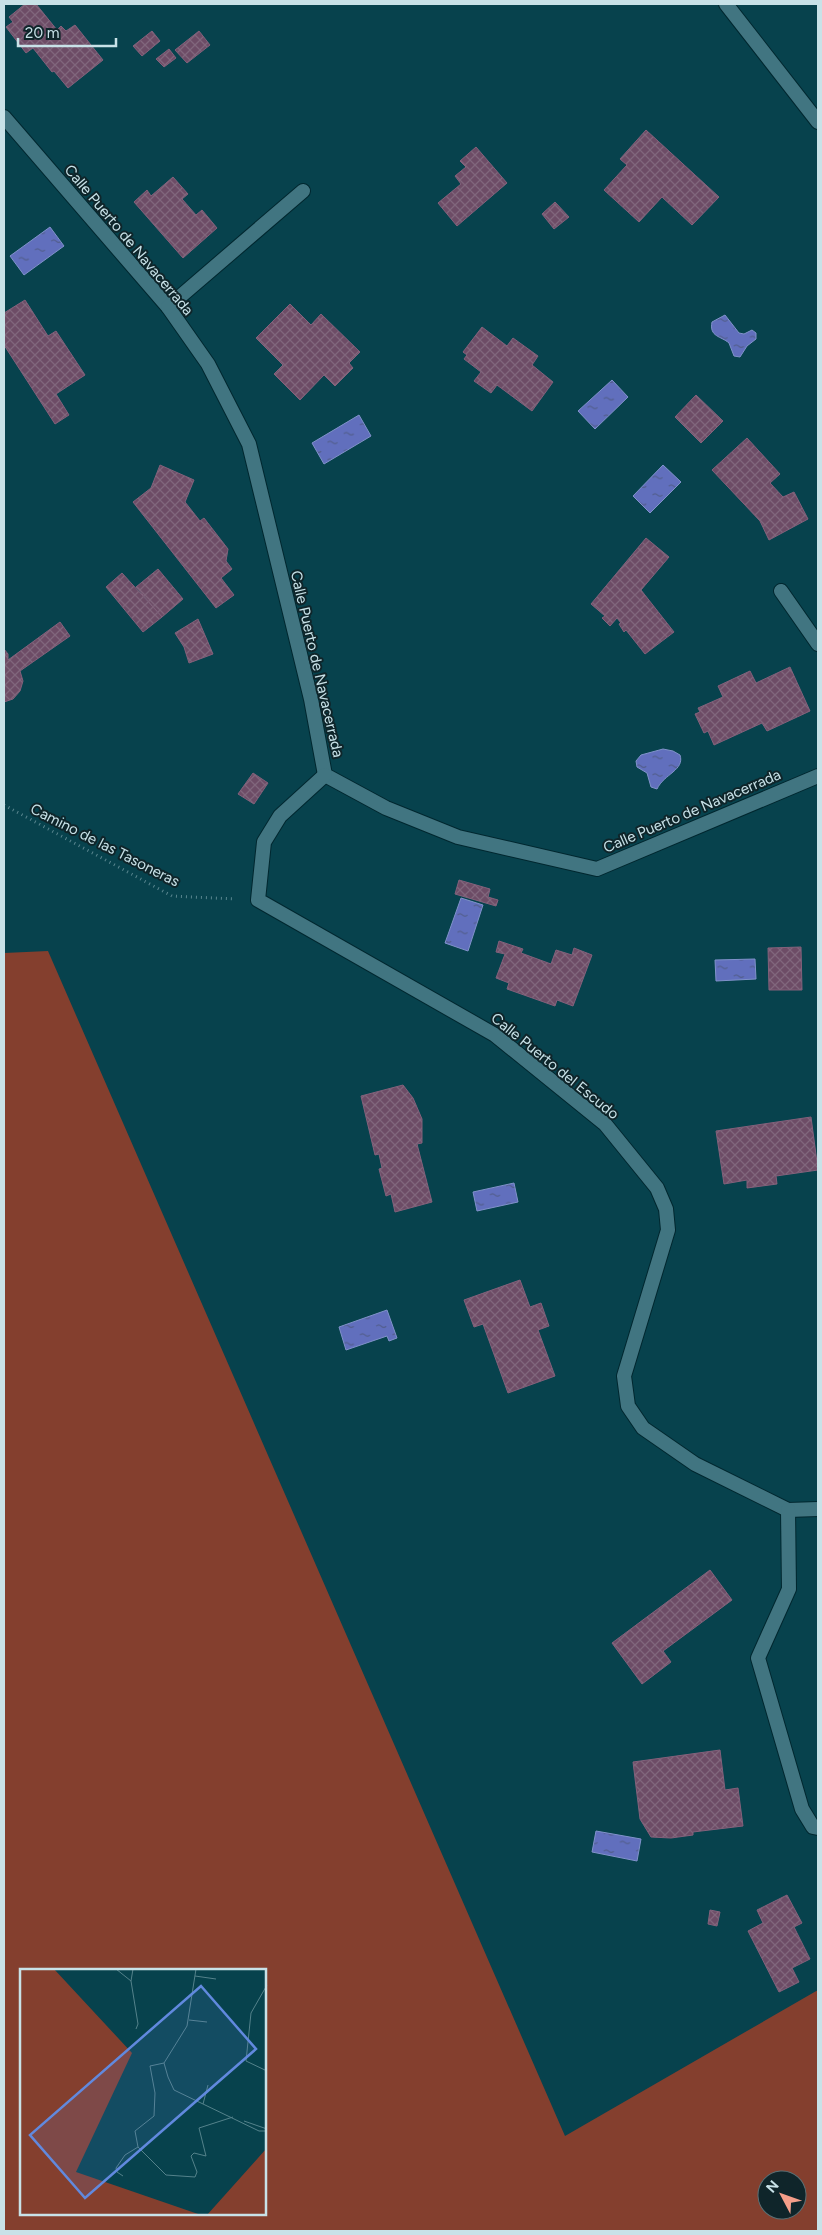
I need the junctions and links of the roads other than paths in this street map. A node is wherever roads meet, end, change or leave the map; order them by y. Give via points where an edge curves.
1 (726, 4) edge
2 (4, 117) edge
3 (818, 122) edge
4 (303, 191) dead end
5 (168, 307) junction
6 (781, 591) dead end
7 (818, 644) edge
8 (325, 775) junction
9 (818, 776) edge
10 (818, 1508) edge
11 (788, 1510) junction
12 (818, 1828) edge

1 - 3 street
2 - 5 street, Calle Puerto de Navacerrada
4 - 5 street
5 - 8 street, Calle Puerto de Navacerrada via 208,364 249,444 311,700
6 - 7 street
8 - 9 street, Calle Puerto de Navacerrada via 386,808 458,837 596,869
8 - 11 street, Calle Puerto del Escudo via 280,816 264,842 258,900 495,1035 605,1124 657,1188 666,1209 668,1230 624,1376 628,1406 643,1428 695,1464
10 - 11 street
11 - 12 street via 789,1589 758,1658 802,1809 813,1827

